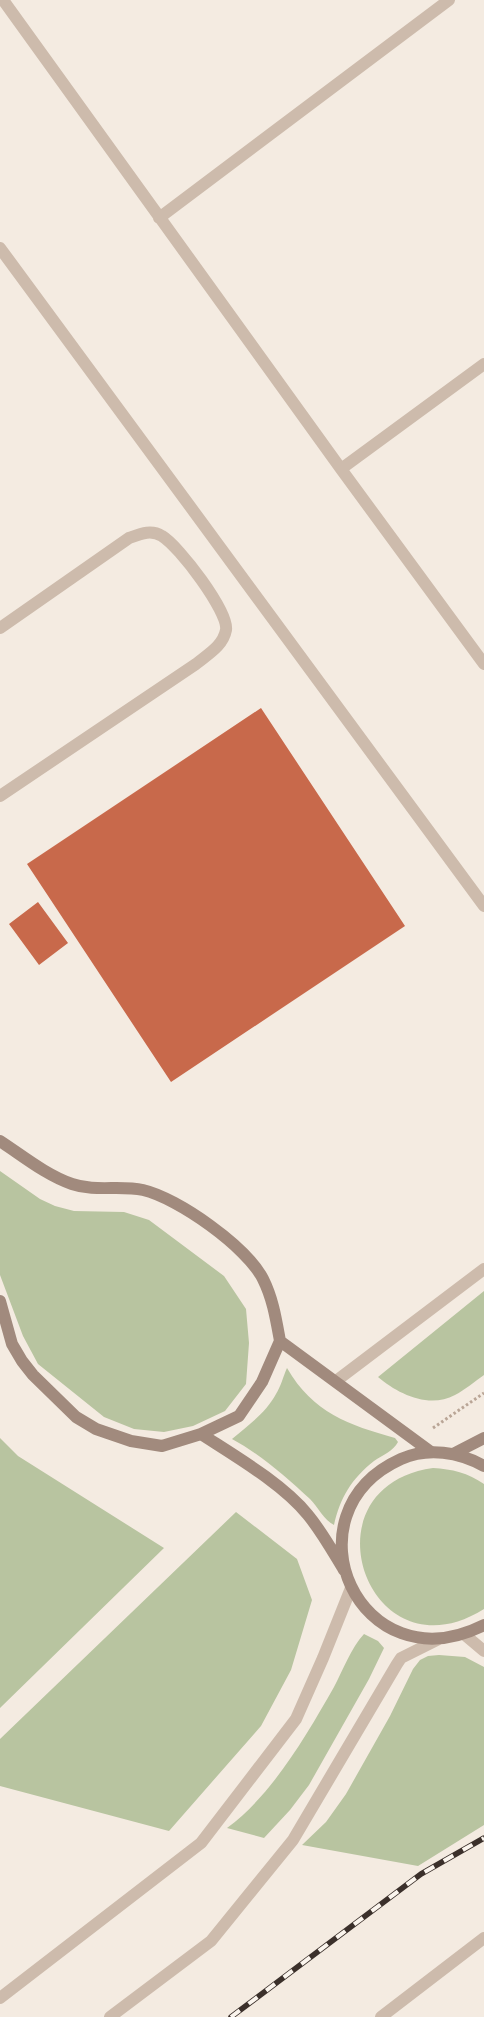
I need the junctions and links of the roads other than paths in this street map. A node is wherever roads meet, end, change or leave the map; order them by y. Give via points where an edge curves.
1 (3, 0) edge
2 (449, 0) edge
3 (159, 218) junction
4 (0, 248) edge
5 (484, 364) edge
6 (341, 469) junction
7 (0, 628) edge
8 (484, 664) edge
9 (0, 796) edge
10 (484, 906) edge
11 (0, 1141) edge
12 (484, 1269) edge
13 (0, 1301) edge
14 (280, 1341) junction
15 (336, 1381) junction
16 (200, 1434) junction
17 (484, 1438) edge
18 (432, 1452) junction
19 (453, 1454) junction
20 (484, 1466) edge
21 (344, 1570) junction
22 (351, 1588) junction
23 (484, 1625) edge
24 (465, 1635) junction
25 (437, 1640) junction
26 (484, 1651) edge
27 (484, 1938) edge
28 (0, 1998) edge
29 (110, 2017) edge
30 (381, 2017) edge

1 - 3 street
2 - 3 street
3 - 6 street
4 - 10 street
5 - 6 street
6 - 8 street
7 - 9 street via 129,538 148,532 161,535 182,554 224,613 226,629 220,645 196,664
11 - 14 street via 72,1184 145,1191 182,1206 253,1263 274,1304
12 - 15 street
13 - 16 street via 12,1344 22,1362 76,1417 96,1429 131,1441 162,1446
14 - 15 street
14 - 16 street via 262,1382 239,1416
15 - 18 street
16 - 21 street via 275,1484 308,1515
17 - 19 street
18 - 19 street
18 - 21 street via 408,1456 386,1466 353,1500 344,1522 341,1546
19 - 20 street
21 - 22 street
22 - 25 street via 377,1620 416,1638
22 - 28 street via 296,1719 201,1843
23 - 24 street
24 - 25 street
24 - 26 street
25 - 29 street via 401,1658 293,1840 211,1941
27 - 30 street

